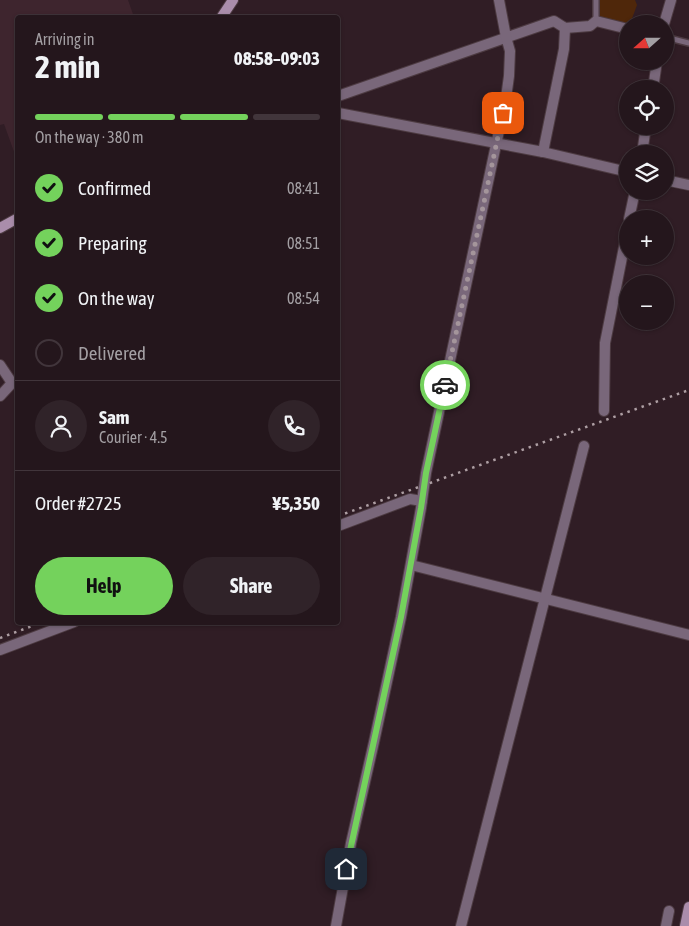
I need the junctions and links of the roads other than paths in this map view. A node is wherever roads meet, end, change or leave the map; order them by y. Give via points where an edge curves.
1 (233, 0) edge
2 (499, 0) edge
3 (596, 0) edge
4 (671, 0) edge
5 (223, 15) edge
6 (667, 15) edge
7 (596, 22) junction
8 (619, 27) edge
9 (564, 28) junction
10 (506, 37) junction
11 (674, 39) edge
12 (689, 42) edge
13 (340, 95) edge
14 (340, 113) edge
15 (497, 143) junction
16 (543, 152) junction
17 (619, 170) edge
18 (674, 182) edge
19 (689, 186) edge
20 (15, 220) edge
21 (0, 228) edge
22 (620, 265) edge
23 (0, 365) edge
24 (0, 396) edge
25 (604, 411) dead end
26 (584, 446) dead end
27 (422, 501) junction
28 (340, 525) edge
29 (411, 565) junction
30 (544, 598) junction
31 (66, 625) edge
32 (689, 635) edge
33 (0, 650) edge
34 (689, 907) edge
35 (669, 912) dead end
36 (685, 925) edge
37 (336, 926) edge
38 (461, 926) edge
39 (666, 926) edge

1 - 5 street
2 - 10 street
3 - 7 lane
4 - 6 street
7 - 8 street
7 - 9 street via 590,26
9 - 10 street via 554,20
9 - 16 street via 564,50
10 - 13 street
10 - 15 street via 510,51 509,76
11 - 12 lane
14 - 15 street
15 - 16 street
15 - 27 street
16 - 17 street
18 - 19 street
20 - 21 street
22 - 25 street via 605,343
23 - 24 street via 12,383
26 - 30 street
27 - 28 street via 410,499
27 - 29 street
29 - 30 street
29 - 37 street via 349,850
30 - 32 street
30 - 38 street
31 - 33 street
34 - 36 street
35 - 39 street

